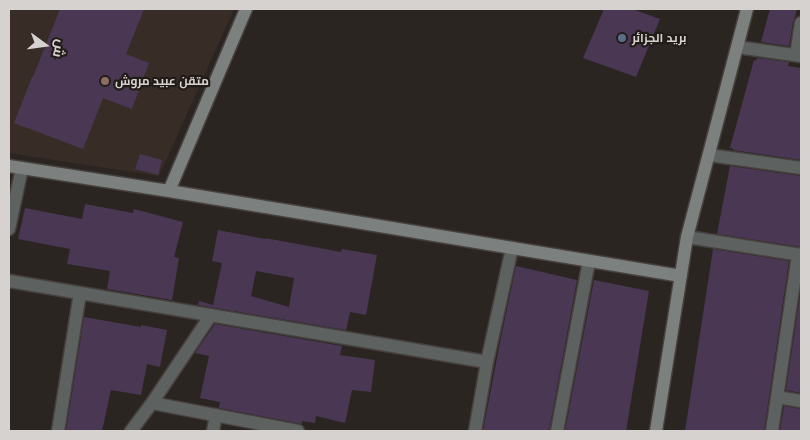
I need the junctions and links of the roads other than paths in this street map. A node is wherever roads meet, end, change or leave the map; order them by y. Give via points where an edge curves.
1 (246, 9) edge
2 (747, 9) edge
3 (801, 23) edge
4 (737, 47) junction
5 (798, 55) edge
6 (708, 155) junction
7 (15, 167) edge
8 (801, 168) edge
9 (169, 191) junction
10 (9, 229) edge
11 (687, 237) junction
12 (512, 248) junction
13 (800, 255) edge
14 (589, 261) junction
15 (681, 276) junction
16 (9, 281) edge
17 (80, 293) junction
18 (211, 315) junction
19 (487, 362) junction
20 (777, 397) junction
21 (801, 401) edge
22 (152, 403) junction
23 (216, 415) junction
24 (58, 431) edge
25 (131, 431) edge
26 (213, 431) edge
27 (291, 431) edge
28 (475, 431) edge
29 (558, 431) edge
30 (656, 431) edge
31 (772, 431) edge

1 - 9 street
2 - 4 street
3 - 5 street
4 - 5 street
4 - 6 street
6 - 8 street
6 - 11 street
7 - 9 street
7 - 10 street
9 - 12 street
11 - 13 street
11 - 15 street
12 - 14 street
12 - 19 street
13 - 20 street
14 - 15 street
14 - 29 street
15 - 30 street
16 - 17 street
17 - 18 street
17 - 24 street
18 - 19 street
18 - 22 street
19 - 28 street
20 - 21 street
20 - 31 street
22 - 23 street
22 - 25 street
23 - 26 street
23 - 27 street

